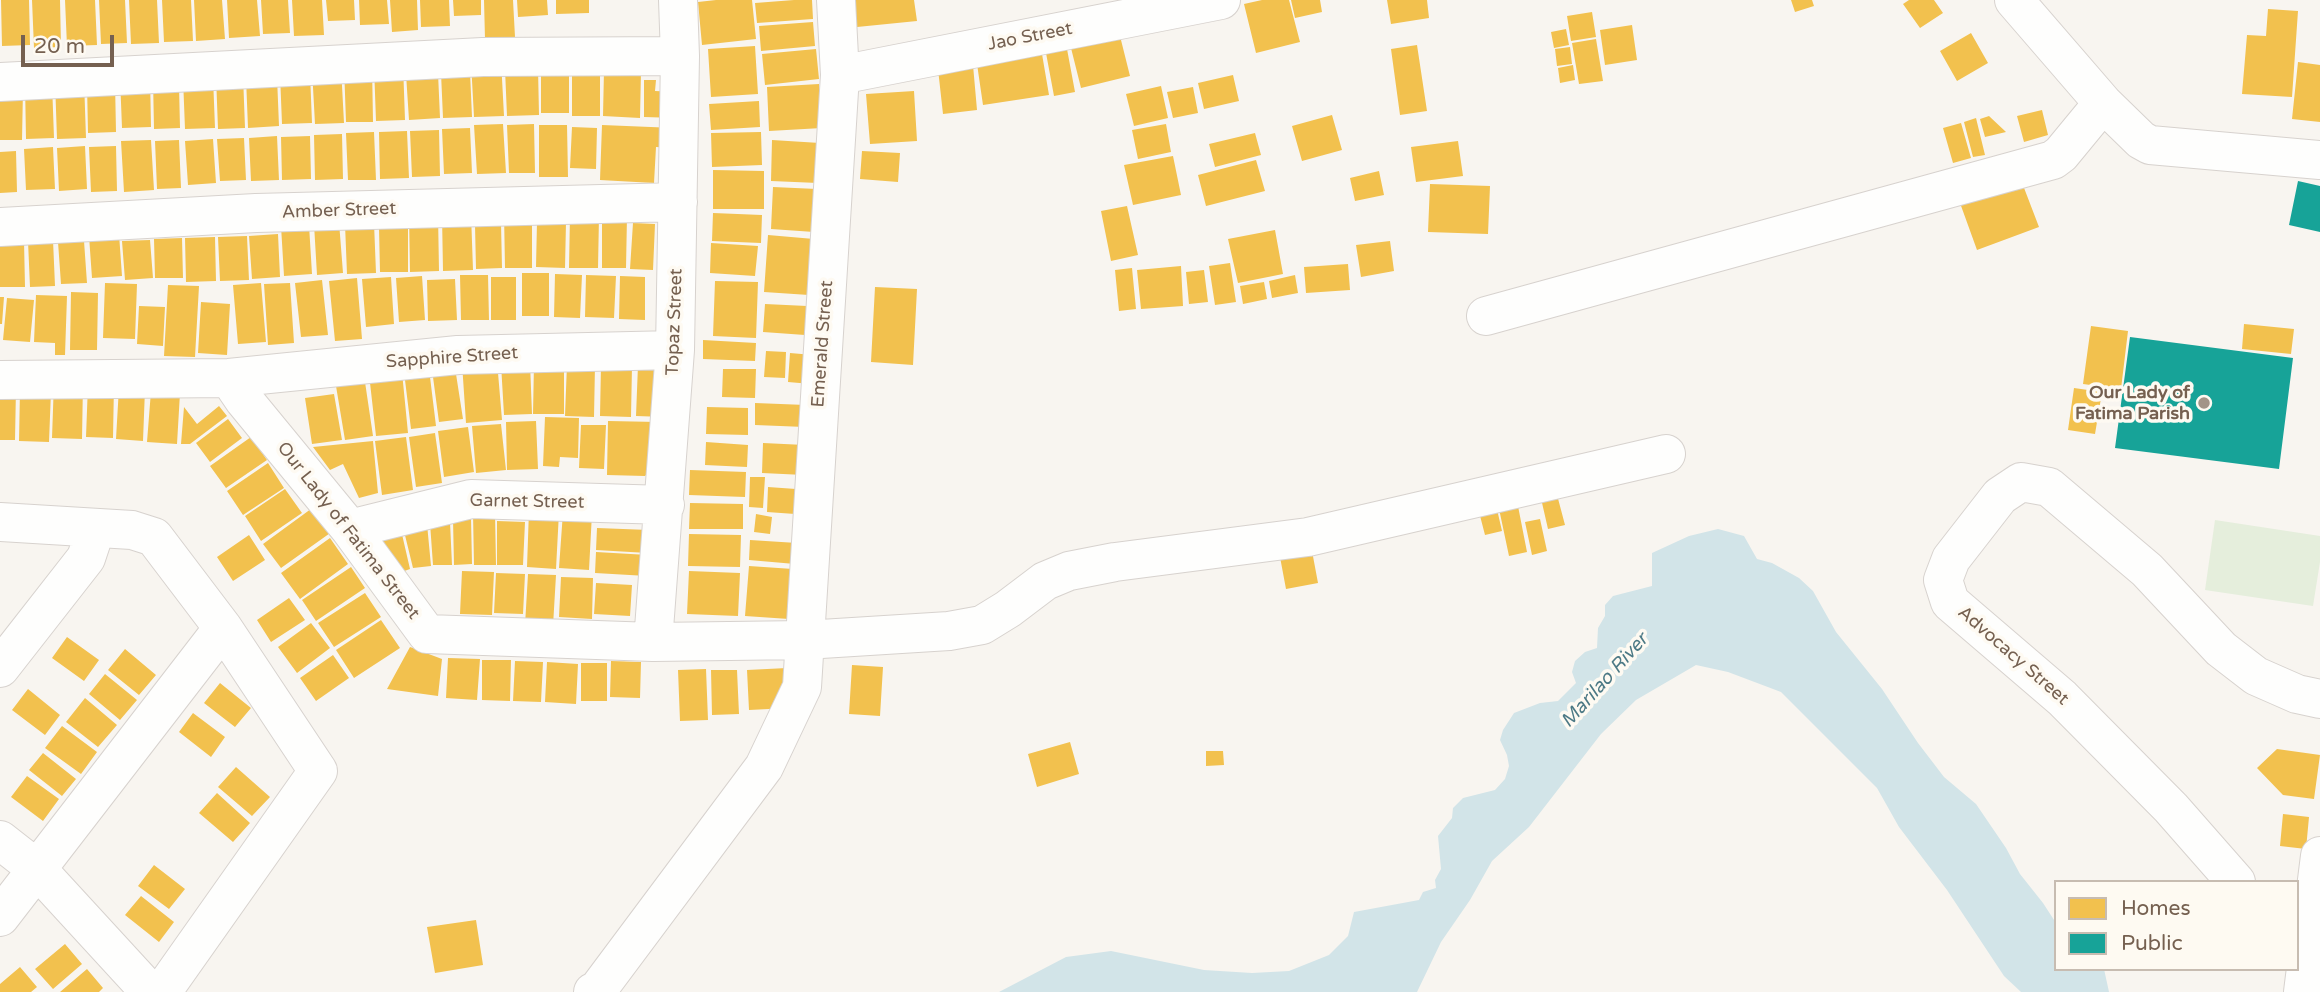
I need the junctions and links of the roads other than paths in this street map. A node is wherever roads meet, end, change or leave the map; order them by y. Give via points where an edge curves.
1 (678, 0) edge
2 (835, 0) edge
3 (1221, 0) edge
4 (2017, 0) edge
5 (680, 56) junction
6 (840, 75) junction
7 (0, 82) edge
8 (2103, 103) junction
9 (2320, 160) edge
10 (678, 202) junction
11 (0, 227) edge
12 (1486, 316) dead end
13 (675, 350) junction
14 (229, 378) junction
15 (0, 380) edge
16 (1666, 454) dead end
17 (665, 505) junction
18 (0, 522) edge
19 (96, 528) junction
20 (350, 529) junction
21 (223, 628) junction
22 (805, 640) junction
23 (653, 642) junction
24 (0, 668) edge
25 (2320, 699) edge
26 (0, 840) edge
27 (2320, 856) edge
28 (37, 869) junction
29 (2234, 880) edge
30 (0, 917) edge
31 (2308, 948) edge
32 (150, 992) edge
33 (162, 992) edge
34 (593, 992) edge
35 (2303, 992) edge

1 - 5 street, Topaz Street
2 - 6 street, Emerald Street
3 - 6 street, Jao Street
4 - 8 street
5 - 7 street via 469,57
5 - 10 street, Topaz Street
6 - 22 street, Emerald Street
8 - 9 street via 2150,145
8 - 12 street via 2053,160
10 - 11 street, Amber Street via 256,213
10 - 13 street, Topaz Street
13 - 14 street, Sapphire Street via 458,355
13 - 17 street, Topaz Street
14 - 15 street
14 - 20 street, Our Lady of Fatima Street
16 - 22 street, Our Lady of Fatima Street via 1308,537 1069,571 1045,580 982,625
17 - 20 street, Garnet Street via 471,499
17 - 23 street, Topaz Street
18 - 19 street
19 - 21 street via 132,530 154,537
19 - 24 street via 86,558
20 - 23 street, Our Lady of Fatima Street via 427,634
21 - 28 street
21 - 33 street via 318,771
22 - 23 street, Our Lady of Fatima Street
22 - 34 street, Emerald Street via 802,687 764,767
25 - 29 street, Advocacy Street via 2297,694 2247,670 2221,649 2147,570 2049,486 2021,482 2000,496 1951,559 1943,580 1950,601 2062,698 2171,808
26 - 28 street
27 - 31 street
28 - 30 street
28 - 32 street
31 - 35 street

